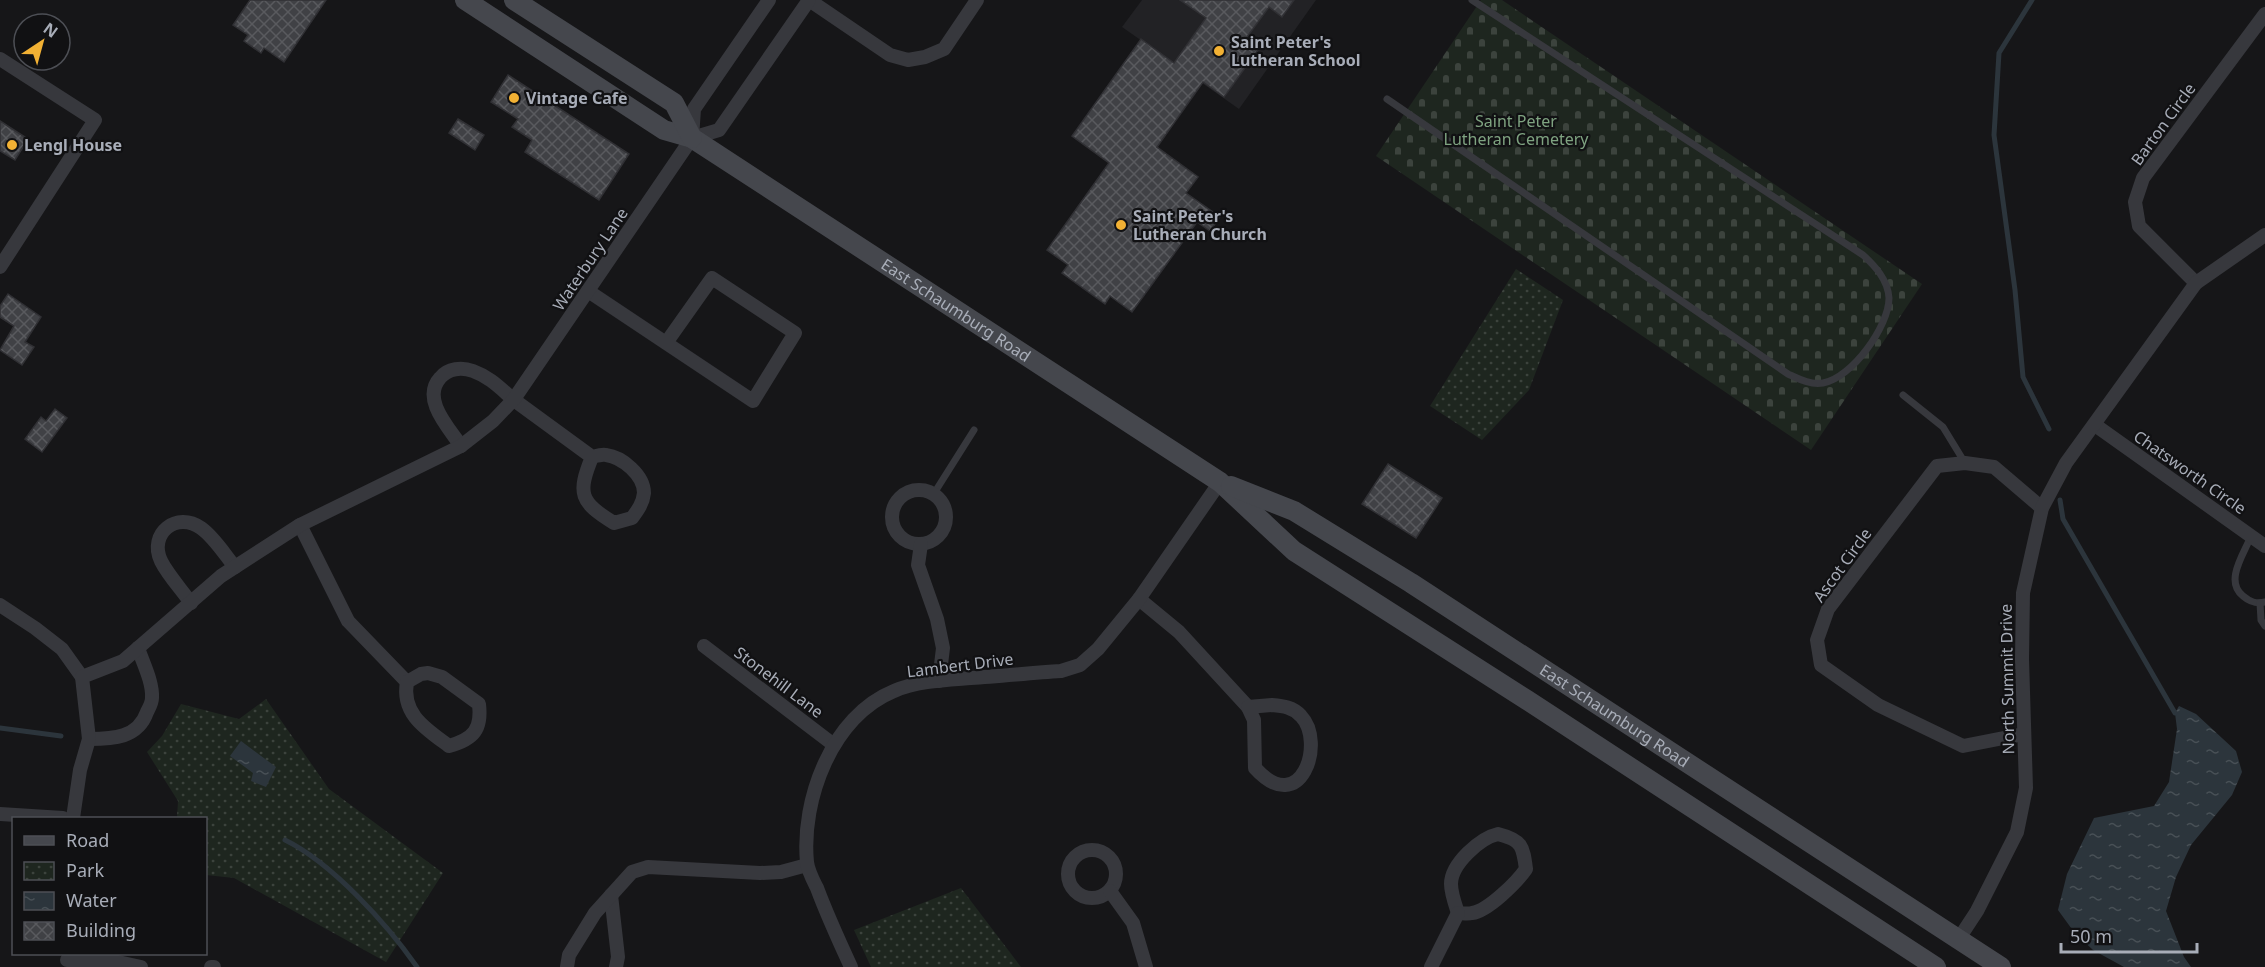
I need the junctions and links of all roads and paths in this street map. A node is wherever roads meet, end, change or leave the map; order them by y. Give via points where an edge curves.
1 (465, 0) edge
2 (514, 0) edge
3 (769, 0) edge
4 (809, 0) edge
5 (977, 0) edge
6 (1472, 0) edge
7 (2265, 14) edge
8 (0, 59) edge
9 (1387, 99) dead end
10 (692, 138) junction
11 (2265, 235) edge
12 (0, 267) edge
13 (2196, 283) junction
14 (588, 291) junction
15 (666, 343) junction
16 (1903, 395) dead end
17 (514, 399) junction
18 (2095, 425) junction
19 (974, 430) dead end
20 (461, 446) junction
21 (592, 457) junction
22 (1965, 463) junction
23 (1220, 482) junction
24 (933, 495) junction
25 (2042, 507) junction
26 (300, 525) junction
27 (2251, 536) junction
28 (921, 544) junction
29 (2265, 546) edge
30 (235, 567) junction
31 (1139, 599) junction
32 (2262, 602) edge
33 (191, 603) junction
34 (0, 605) edge
35 (2265, 626) edge
36 (704, 646) dead end
37 (138, 648) junction
38 (82, 677) junction
39 (939, 681) junction
40 (406, 682) junction
41 (1248, 707) junction
42 (2024, 734) junction
43 (89, 739) junction
44 (834, 745) junction
45 (0, 814) edge
46 (38, 817) edge
47 (73, 817) edge
48 (807, 865) junction
49 (1110, 891) dead end
50 (611, 896) junction
51 (1458, 913) junction
52 (1958, 940) junction
53 (67, 960) edge
54 (141, 967) edge
55 (567, 967) edge
56 (616, 967) edge
57 (852, 967) edge
58 (1146, 967) edge
59 (1431, 967) edge
60 (1936, 967) edge
61 (1942, 967) edge
62 (2001, 967) edge

1 - 10 main road, East Schaumburg Road via 664,130
2 - 10 main road, East Schaumburg Road via 674,103
3 - 10 street, Waterbury Lane via 694,109
4 - 5 street via 890,55 908,60 944,49
4 - 10 street via 719,130
6 - 9 lane via 1863,255 1880,275 1889,297 1880,330 1867,348 1837,377 1824,383 1808,383 1788,374
7 - 13 street, Barton Circle via 2143,178 2134,202 2139,226
8 - 12 street via 96,120
10 - 14 street, Waterbury Lane
10 - 23 main road, East Schaumburg Road
11 - 13 street, North Summit Drive
13 - 18 street, North Summit Drive
14 - 15 street
14 - 17 street, Waterbury Lane
15 - 15 street via 753,401 795,333 712,278
16 - 22 lane via 1943,427
17 - 20 street, Waterbury Lane
17 - 20 street via 491,379 472,370 445,372 433,393 437,410
17 - 21 street
18 - 25 street, North Summit Drive via 2066,463
18 - 27 street, Chatsworth Circle
19 - 24 lane
20 - 26 street, Waterbury Lane
21 - 21 street via 583,489 585,500 594,511 614,523 632,518 642,504 644,490 640,477 613,457
22 - 25 street, Ascot Circle via 1994,467
22 - 42 street, Ascot Circle via 1937,466 1828,609 1817,640 1821,665 1878,705 1963,746
23 - 31 street, Lambert Drive
23 - 52 main road, East Schaumburg Road via 1294,511 1411,583
23 - 60 main road, East Schaumburg Road via 1293,551
24 - 28 street via 944,507 945,524 936,538
24 - 28 street via 915,491 894,507 897,533
25 - 42 street, North Summit Drive via 2023,593
26 - 30 street, Waterbury Lane
26 - 40 street via 348,621
27 - 29 street, Chatsworth Circle
27 - 32 lane via 2234,583 2244,597
28 - 39 street via 918,565 943,648
30 - 33 street, Waterbury Lane
30 - 33 street via 202,528 188,522 166,526 159,535 161,561
31 - 39 street, Lambert Drive via 1080,665 1061,671
31 - 41 street via 1179,632
32 - 35 lane via 2261,620
33 - 37 street, Waterbury Lane
34 - 38 street via 62,649
36 - 44 street, Stonehill Lane
37 - 38 street, Waterbury Lane via 123,661
37 - 43 street via 152,699 143,723 127,735
38 - 43 street
39 - 44 street, Lambert Drive via 895,690 872,702
40 - 40 street via 407,703 413,717 449,746 463,742 475,732 481,720 479,704 442,677 421,674
41 - 41 street via 1254,720 1255,768 1266,780 1282,787 1296,783 1308,765 1311,735 1302,717 1288,706
42 - 52 street, North Summit Drive via 2026,788 2017,832
43 - 47 street
44 - 48 street, Lambert Drive via 812,800
45 - 46 street
48 - 50 street via 760,873 648,867 632,872
48 - 57 street, Lambert Drive
49 - 58 street via 1133,923
50 - 55 street via 595,913 569,955
50 - 56 street
51 - 51 street via 1473,914 1485,909 1526,869 1523,848 1514,838 1498,834 1486,837 1456,866 1451,883
51 - 59 street
52 - 61 main road
52 - 62 main road, East Schaumburg Road
53 - 54 street via 109,960

